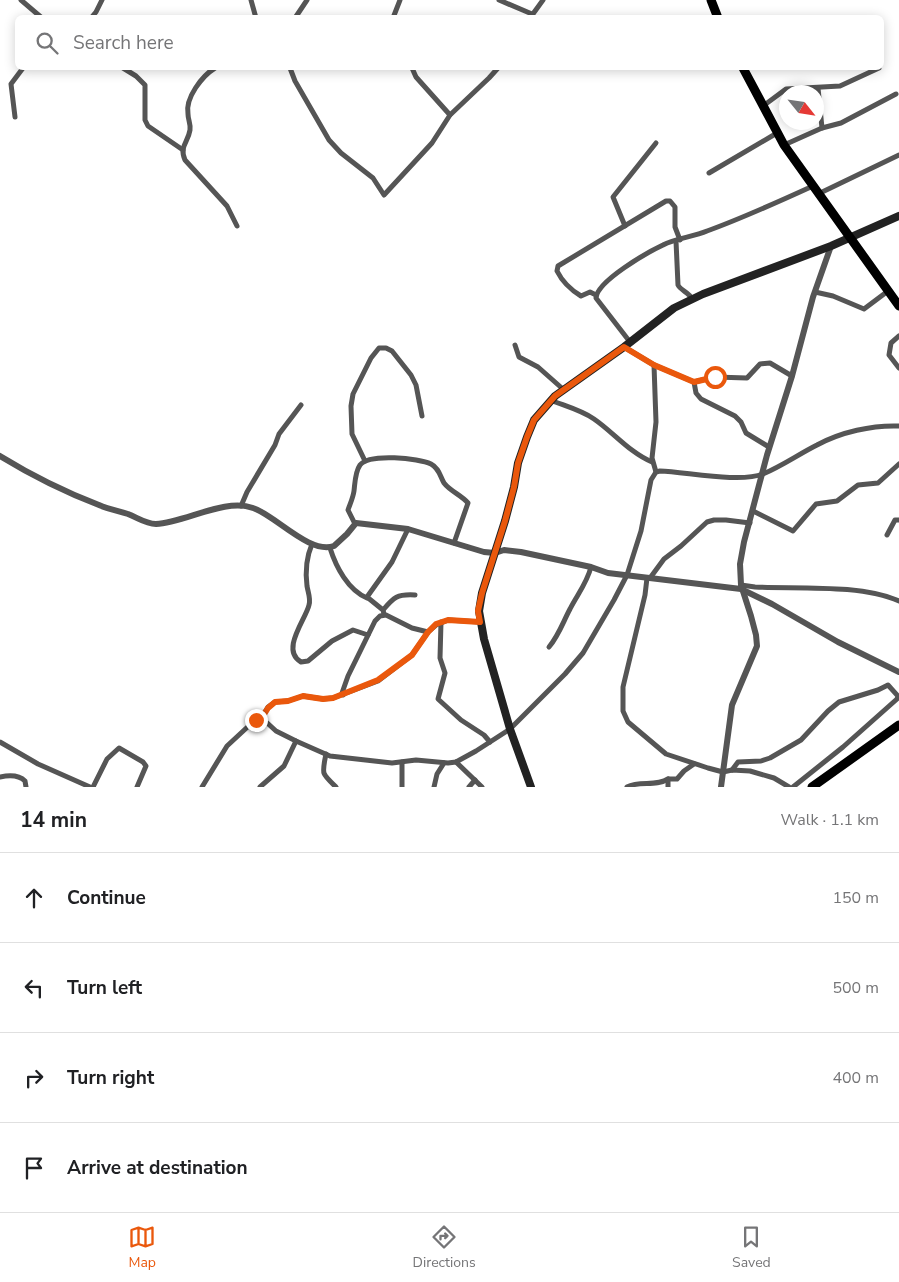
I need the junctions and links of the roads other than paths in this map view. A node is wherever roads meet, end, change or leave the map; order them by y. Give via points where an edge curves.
1 (21, 0) edge
2 (102, 0) edge
3 (307, 0) edge
4 (400, 0) edge
5 (499, 0) edge
6 (543, 0) edge
7 (710, 0) edge
8 (253, 1) edge
9 (38, 15) edge
10 (94, 15) edge
11 (255, 15) edge
12 (297, 15) edge
13 (393, 15) edge
14 (529, 15) edge
15 (532, 15) edge
16 (717, 15) edge
17 (22, 70) edge
18 (126, 70) edge
19 (213, 70) edge
20 (291, 70) edge
21 (413, 70) edge
22 (496, 70) edge
23 (744, 70) edge
24 (875, 70) edge
25 (824, 87) edge
26 (779, 94) edge
27 (896, 94) dead end
28 (762, 106) junction
29 (450, 115) junction
30 (15, 117) dead end
31 (824, 127) edge
32 (818, 130) edge
33 (777, 133) junction
34 (656, 143) dead end
35 (784, 145) junction
36 (182, 150) junction
37 (899, 155) edge
38 (709, 173) dead end
39 (816, 190) junction
40 (620, 213) junction
41 (899, 216) edge
42 (632, 221) junction
43 (237, 226) dead end
44 (625, 226) junction
45 (848, 238) junction
46 (678, 240) junction
47 (830, 246) junction
48 (888, 291) junction
49 (815, 292) junction
50 (596, 294) junction
51 (692, 299) junction
52 (899, 306) edge
53 (899, 336) edge
54 (515, 345) dead end
55 (627, 345) junction
56 (654, 365) junction
57 (899, 368) edge
58 (792, 376) junction
59 (694, 382) junction
60 (564, 390) junction
61 (550, 400) junction
62 (301, 405) dead end
63 (422, 416) dead end
64 (899, 426) edge
65 (769, 447) junction
66 (0, 456) edge
67 (365, 461) junction
68 (652, 462) junction
69 (899, 464) edge
70 (656, 472) junction
71 (762, 474) junction
72 (241, 506) junction
73 (753, 511) junction
74 (899, 520) edge
75 (750, 523) junction
76 (355, 524) junction
77 (408, 529) junction
78 (887, 535) dead end
79 (454, 543) junction
80 (312, 544) junction
81 (330, 548) junction
82 (495, 553) junction
83 (591, 567) junction
84 (627, 574) junction
85 (648, 578) junction
86 (741, 587) junction
87 (415, 595) dead end
88 (367, 598) junction
89 (899, 601) edge
90 (383, 612) junction
91 (441, 622) junction
92 (480, 622) junction
93 (428, 632) junction
94 (368, 635) junction
95 (549, 647) dead end
96 (899, 672) edge
97 (343, 695) junction
98 (261, 719) junction
99 (899, 725) edge
100 (510, 729) junction
101 (296, 741) junction
102 (0, 742) edge
103 (490, 742) junction
104 (326, 754) junction
105 (402, 762) junction
106 (456, 762) junction
107 (444, 763) junction
108 (694, 764) junction
109 (732, 770) junction
110 (723, 772) junction
111 (0, 776) edge
112 (668, 779) junction
113 (475, 780) junction
114 (26, 787) edge
115 (89, 787) edge
116 (137, 787) edge
117 (202, 787) edge
118 (260, 787) edge
119 (336, 787) edge
120 (402, 787) edge
121 (434, 787) edge
122 (469, 787) edge
123 (482, 787) edge
124 (531, 787) edge
125 (626, 787) edge
126 (668, 787) edge
127 (721, 787) edge
128 (791, 787) edge
129 (812, 787) edge

1 - 9 street
2 - 10 street
3 - 12 street
4 - 13 street
5 - 14 street
6 - 15 street
7 - 16 main road
8 - 11 street
17 - 30 street via 11,84
18 - 36 street via 145,85 145,120 148,126
19 - 36 street via 203,78 188,104 191,128
20 - 29 street via 329,140 373,178 384,194 432,144
21 - 29 street
22 - 29 street
23 - 28 main road
24 - 25 street via 840,86
26 - 28 street
27 - 31 street via 841,123
28 - 33 main road
32 - 35 street
33 - 35 main road
33 - 38 street
34 - 40 street via 613,196
35 - 39 main road
36 - 43 street via 185,160 228,206
37 - 39 street
39 - 45 main road
39 - 46 street
40 - 42 street
40 - 44 street
41 - 45 main road
42 - 44 street
42 - 46 street via 670,201 676,210
44 - 50 street via 557,268 559,275 578,294
45 - 47 main road
45 - 48 main road
46 - 50 street via 627,265
46 - 51 street via 678,285
47 - 49 street
47 - 51 main road
48 - 49 street via 864,309
48 - 52 main road
49 - 58 street
50 - 55 street via 597,301
51 - 55 main road via 674,308
53 - 57 street via 891,344 889,355
54 - 60 street via 519,357 538,367
55 - 56 street
55 - 60 main road
56 - 59 street
56 - 68 street via 656,422
58 - 59 street via 770,363 760,364 747,378 715,377
58 - 65 street
59 - 65 street via 696,394 701,399 735,416 746,433
60 - 61 main road
61 - 68 street via 589,416
61 - 82 main road via 534,420 527,437
62 - 72 street via 279,434
63 - 67 street via 411,375 392,352 379,348 353,394 351,406 352,434
64 - 71 street via 867,428 832,439
65 - 71 street
66 - 72 street via 60,488 147,523 159,524 217,508
67 - 76 street via 356,473 348,509
67 - 79 street via 405,458 433,465 445,485 468,503
68 - 70 street
69 - 73 street via 878,483 858,485 837,500 816,504 793,531
70 - 71 street via 719,476
70 - 84 street
71 - 73 street
72 - 80 street via 252,507
73 - 75 street
74 - 78 street via 895,520
75 - 85 street via 707,522 664,559
75 - 86 street via 740,564
76 - 77 street
76 - 81 street
77 - 79 street
77 - 88 street via 392,562
79 - 82 street
80 - 81 street
80 - 94 street via 305,568 309,603 296,634 296,658 301,662 307,661 332,641 353,630
81 - 88 street via 351,587
82 - 83 street via 504,550 521,552
82 - 92 main road via 480,598
83 - 84 street via 608,573
83 - 95 street via 562,628
84 - 85 street
84 - 100 street via 583,652
85 - 86 street
85 - 108 street via 624,687 623,711 628,722 666,754
86 - 89 street via 867,592
86 - 96 street
86 - 110 street via 752,616 757,646 732,705
87 - 90 street via 396,597
88 - 90 street
90 - 93 street via 412,628
90 - 94 street
91 - 92 street
91 - 93 street
91 - 103 street via 440,658 445,673 438,699
92 - 100 main road
93 - 97 street via 405,662 378,680
94 - 97 street via 348,676
97 - 98 street via 323,699 303,696 275,702
98 - 101 street
98 - 117 street via 227,746
99 - 129 main road
100 - 103 street
100 - 124 main road
101 - 104 street
101 - 118 street via 284,766
102 - 115 street
103 - 106 street
104 - 105 street
104 - 119 street via 324,776
105 - 107 street
105 - 120 street
106 - 107 street
106 - 113 street
107 - 121 street
108 - 110 street
108 - 112 street via 678,779
109 - 110 street
109 - 128 street via 750,771
109 - 128 street via 738,762 770,758 801,740 839,702 888,685 894,690 897,699
110 - 127 street
111 - 114 street via 21,778 26,781
112 - 125 street via 663,784
112 - 126 street
113 - 122 street
113 - 123 street
115 - 116 street via 118,748 146,766

